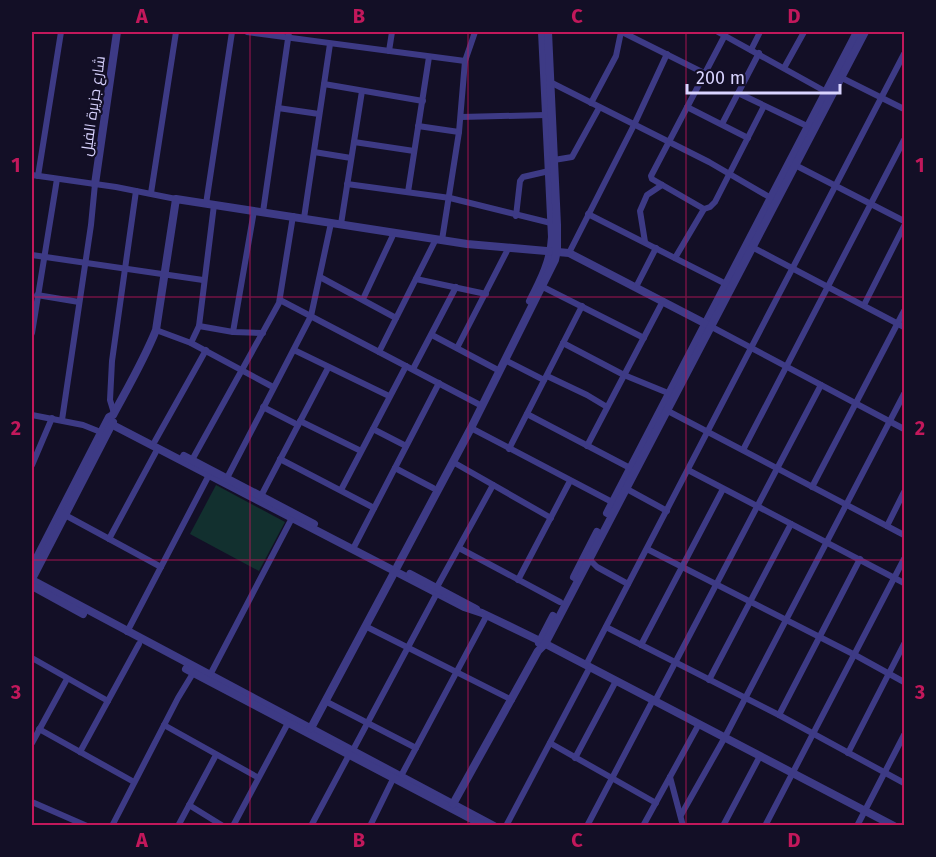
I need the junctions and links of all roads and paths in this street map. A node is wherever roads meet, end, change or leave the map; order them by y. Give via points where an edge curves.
1 (61, 32) edge
2 (117, 32) edge
3 (176, 32) edge
4 (232, 32) edge
5 (247, 32) edge
6 (392, 32) edge
7 (475, 32) edge
8 (542, 32) edge
9 (548, 32) edge
10 (621, 32) edge
11 (718, 32) edge
12 (760, 32) edge
13 (804, 32) edge
14 (857, 32) edge
15 (865, 32) edge
16 (288, 34) edge
17 (725, 35) junction
18 (330, 44) junction
19 (751, 50) junction
20 (389, 51) junction
21 (759, 53) junction
22 (667, 54) junction
23 (904, 54) edge
24 (429, 57) junction
25 (465, 61) junction
26 (784, 68) junction
27 (704, 73) junction
28 (838, 76) junction
29 (550, 82) junction
30 (324, 84) junction
31 (362, 91) junction
32 (738, 93) junction
33 (829, 93) junction
34 (882, 97) junction
35 (423, 101) junction
36 (591, 103) junction
37 (765, 106) junction
38 (687, 107) junction
39 (278, 108) junction
40 (599, 108) junction
41 (904, 109) edge
42 (319, 114) junction
43 (546, 115) junction
44 (461, 117) junction
45 (722, 124) junction
46 (634, 125) junction
47 (418, 126) junction
48 (807, 126) junction
49 (459, 132) junction
50 (748, 138) junction
51 (904, 140) edge
52 (354, 142) junction
53 (669, 142) junction
54 (414, 151) junction
55 (314, 152) junction
56 (351, 158) junction
57 (554, 160) junction
58 (795, 165) junction
59 (549, 171) junction
60 (729, 174) junction
61 (35, 175) edge
62 (57, 179) junction
63 (95, 184) junction
64 (347, 184) junction
65 (662, 185) junction
66 (835, 185) junction
67 (136, 191) junction
68 (408, 192) junction
69 (151, 194) junction
70 (450, 198) junction
71 (771, 198) junction
72 (176, 199) junction
73 (210, 204) junction
74 (871, 204) junction
75 (704, 209) junction
76 (254, 211) junction
77 (263, 212) junction
78 (588, 214) junction
79 (293, 216) junction
80 (516, 216) junction
81 (304, 218) junction
82 (904, 221) edge
83 (331, 223) junction
84 (341, 224) junction
85 (554, 224) junction
86 (904, 226) edge
87 (394, 233) junction
88 (439, 240) junction
89 (645, 242) junction
90 (752, 247) junction
91 (656, 248) junction
92 (508, 249) junction
93 (554, 250) junction
94 (569, 253) junction
95 (32, 255) edge
96 (43, 256) junction
97 (675, 258) junction
98 (84, 262) junction
99 (792, 268) junction
100 (124, 269) junction
101 (165, 275) junction
102 (320, 277) junction
103 (416, 279) junction
104 (203, 280) junction
105 (726, 284) junction
106 (456, 287) junction
107 (543, 287) junction
108 (636, 287) junction
109 (829, 287) junction
110 (486, 294) junction
111 (37, 295) junction
112 (363, 298) junction
113 (280, 300) junction
114 (663, 301) junction
115 (79, 302) junction
116 (864, 305) junction
117 (582, 306) junction
118 (33, 311) edge
119 (904, 311) edge
120 (311, 316) junction
121 (396, 318) junction
122 (708, 325) junction
123 (199, 326) junction
124 (901, 326) edge
125 (156, 330) junction
126 (233, 332) junction
127 (32, 333) edge
128 (263, 333) junction
129 (432, 335) junction
130 (644, 338) junction
131 (191, 343) junction
132 (563, 343) junction
133 (457, 348) junction
134 (206, 350) junction
135 (294, 350) junction
136 (751, 350) junction
137 (379, 352) junction
138 (505, 360) junction
139 (406, 366) junction
140 (786, 367) junction
141 (328, 368) junction
142 (413, 369) junction
143 (496, 369) junction
144 (243, 370) junction
145 (624, 375) junction
146 (545, 378) junction
147 (439, 383) junction
148 (821, 385) junction
149 (273, 387) junction
150 (668, 393) junction
151 (904, 394) edge
152 (389, 396) junction
153 (856, 404) junction
154 (480, 405) junction
155 (263, 407) junction
156 (607, 407) junction
157 (666, 410) junction
158 (527, 414) junction
159 (32, 415) edge
160 (52, 418) junction
161 (112, 418) junction
162 (62, 420) junction
163 (890, 422) junction
164 (299, 423) junction
165 (471, 428) junction
166 (373, 429) junction
167 (904, 429) edge
168 (708, 432) junction
169 (104, 433) junction
170 (157, 445) junction
171 (406, 446) junction
172 (587, 446) junction
173 (509, 449) junction
174 (743, 450) junction
175 (362, 451) junction
176 (280, 459) junction
177 (192, 460) junction
178 (453, 462) junction
179 (32, 465) edge
180 (395, 468) junction
181 (630, 468) junction
182 (778, 469) junction
183 (688, 470) junction
184 (209, 476) junction
185 (227, 478) junction
186 (570, 481) junction
187 (493, 485) junction
188 (812, 487) junction
189 (433, 488) junction
190 (625, 488) junction
191 (723, 489) junction
192 (341, 490) junction
193 (904, 492) edge
194 (261, 496) junction
195 (612, 502) junction
196 (846, 504) junction
197 (757, 507) junction
198 (374, 508) junction
199 (667, 511) junction
200 (610, 512) junction
201 (65, 515) junction
202 (292, 518) junction
203 (551, 518) junction
204 (791, 524) junction
205 (887, 526) junction
206 (904, 535) edge
207 (109, 539) junction
208 (826, 541) junction
209 (354, 545) junction
210 (459, 548) junction
211 (647, 549) junction
212 (34, 555) edge
213 (589, 559) junction
214 (904, 559) edge
215 (860, 560) junction
216 (681, 566) junction
217 (32, 567) edge
218 (161, 567) junction
219 (393, 570) junction
220 (895, 578) junction
221 (32, 579) edge
222 (518, 580) junction
223 (716, 583) junction
224 (904, 583) edge
225 (628, 584) junction
226 (32, 586) edge
227 (437, 590) junction
228 (567, 595) junction
229 (750, 601) junction
230 (560, 602) junction
231 (484, 614) junction
232 (786, 620) junction
233 (365, 626) junction
234 (606, 627) junction
235 (127, 632) junction
236 (820, 637) junction
237 (542, 642) junction
238 (139, 644) junction
239 (904, 644) edge
240 (641, 645) junction
241 (408, 647) junction
242 (855, 655) junction
243 (32, 658) edge
244 (675, 663) junction
245 (588, 666) junction
246 (194, 671) junction
247 (457, 671) junction
248 (889, 674) junction
249 (210, 675) junction
250 (67, 679) junction
251 (710, 680) junction
252 (616, 681) junction
253 (904, 682) edge
254 (745, 699) junction
255 (512, 700) junction
256 (108, 701) junction
257 (325, 701) junction
258 (654, 701) junction
259 (779, 715) junction
260 (288, 723) junction
261 (367, 723) junction
262 (699, 724) junction
263 (164, 725) junction
264 (311, 728) junction
265 (39, 729) junction
266 (813, 734) junction
267 (904, 735) edge
268 (724, 737) junction
269 (32, 743) edge
270 (550, 743) junction
271 (416, 748) junction
272 (80, 752) junction
273 (351, 753) junction
274 (848, 753) junction
275 (216, 755) junction
276 (760, 756) junction
277 (575, 758) junction
278 (885, 772) junction
279 (793, 773) junction
280 (670, 776) junction
281 (257, 777) junction
282 (397, 777) junction
283 (612, 778) junction
284 (134, 782) junction
285 (904, 783) edge
286 (32, 802) edge
287 (656, 803) junction
288 (453, 804) junction
289 (189, 805) junction
290 (865, 810) junction
291 (681, 815) junction
292 (87, 825) edge
293 (112, 825) edge
294 (178, 825) edge
295 (223, 825) edge
296 (233, 825) edge
297 (311, 825) edge
298 (370, 825) edge
299 (483, 825) edge
300 (494, 825) edge
301 (506, 825) edge
302 (587, 825) edge
303 (644, 825) edge
304 (683, 825) edge
305 (723, 825) edge
306 (765, 825) edge
307 (857, 825) edge
308 (894, 825) edge

1 - 61 street
2 - 63 street, شارع جزيرة الفيل
3 - 69 street
4 - 73 street
5 - 16 street
6 - 20 street
7 - 25 street
8 - 43 street
9 - 29 street
10 - 22 street
10 - 36 street via 616,56
11 - 17 street
12 - 19 street
13 - 26 street
14 - 28 street
15 - 28 street
16 - 18 street
16 - 39 street
17 - 19 street
17 - 27 street
18 - 20 street
18 - 30 street
19 - 21 street
20 - 24 street
21 - 26 street
21 - 32 street
22 - 27 street
22 - 46 street
23 - 34 street
24 - 25 street
24 - 35 street
25 - 44 street
26 - 33 street
27 - 38 street
28 - 33 street
28 - 34 street
29 - 36 street
29 - 57 street
30 - 31 street
30 - 42 street
31 - 35 street
31 - 52 street
32 - 37 street
32 - 45 street
33 - 48 street
33 - 58 street
34 - 41 street
34 - 66 street
35 - 47 street
36 - 40 street
37 - 48 street
37 - 50 street
38 - 45 street
38 - 53 street
39 - 42 street
39 - 77 street
40 - 46 street
40 - 57 street via 572,157
42 - 55 street
43 - 44 street
43 - 59 street
44 - 49 street
45 - 50 street
46 - 53 street
46 - 78 street
47 - 49 street
47 - 54 street
48 - 71 street
49 - 70 street
50 - 60 street
51 - 74 street
52 - 54 street
52 - 56 street
53 - 60 street
53 - 65 street via 651,176
54 - 68 street
55 - 56 street
55 - 81 street
56 - 64 street
57 - 85 street
58 - 66 street
58 - 90 street
59 - 80 street via 520,181
59 - 85 street
60 - 71 street
60 - 75 street via 715,202
61 - 62 street
62 - 63 street
62 - 96 street
63 - 67 street
63 - 98 street
64 - 68 street
64 - 84 street
65 - 75 street
65 - 89 street via 647,195 640,212
66 - 74 street
66 - 99 street
67 - 69 street
67 - 100 street
68 - 70 street
69 - 72 street
70 - 80 street
70 - 88 street
71 - 105 street
72 - 73 street
72 - 101 street
73 - 76 street
73 - 104 street
74 - 82 street
74 - 109 street
75 - 97 street
76 - 77 street
76 - 126 street
77 - 79 street
78 - 89 street
78 - 94 street
79 - 81 street
79 - 113 street
80 - 85 street
81 - 83 street
83 - 84 street
83 - 102 street
84 - 87 street
85 - 93 street
86 - 116 street
87 - 88 street
87 - 112 street
88 - 92 street
88 - 103 street
89 - 91 street
90 - 99 street
90 - 122 street
91 - 97 street
91 - 108 street
92 - 93 street
92 - 110 street
93 - 94 street
93 - 107 street via 555,261
93 - 143 street
94 - 108 street
95 - 96 street
96 - 98 street
96 - 111 street
97 - 105 street
98 - 100 street
98 - 115 street
99 - 109 street
99 - 136 street
100 - 101 street
100 - 161 street via 112,361
101 - 104 street
101 - 125 street
102 - 112 street
102 - 120 street
103 - 106 street
103 - 121 street
104 - 123 street
105 - 122 street
106 - 110 street
106 - 129 street
107 - 117 street
107 - 138 street
108 - 114 street
109 - 116 street
109 - 140 street
110 - 133 street
111 - 115 street
111 - 118 street
112 - 121 street
113 - 120 street
113 - 128 street
114 - 122 street
114 - 130 street
115 - 162 street
116 - 124 street
117 - 130 street
117 - 132 street
118 - 127 street
119 - 124 street
120 - 135 street
120 - 137 street
121 - 137 street
122 - 136 street
122 - 150 street
122 - 157 street
123 - 126 street
123 - 131 street
124 - 153 street
125 - 131 street
125 - 161 street
126 - 128 street
128 - 144 street
129 - 133 street
129 - 142 street
130 - 145 street
131 - 134 street
132 - 145 street
132 - 146 street
133 - 143 street
134 - 144 street
134 - 170 street
135 - 141 street
135 - 149 street
136 - 140 street
136 - 168 street
137 - 139 street
138 - 146 street
138 - 154 street
139 - 142 street
139 - 152 street
140 - 148 street
140 - 174 street
141 - 152 street
141 - 164 street
142 - 147 street
143 - 154 street
144 - 149 street
144 - 177 street
145 - 150 street
145 - 156 street
146 - 156 street
146 - 158 street
147 - 154 street
147 - 171 street
148 - 153 street
148 - 182 street
149 - 155 street
150 - 181 street
151 - 163 street
152 - 166 street
153 - 163 street
153 - 188 street
154 - 165 street
154 - 189 street
155 - 164 street
155 - 185 street
156 - 172 street
157 - 168 street
157 - 190 street
158 - 172 street
158 - 173 street
159 - 160 street
160 - 162 street
160 - 179 street
161 - 169 street
161 - 170 street
162 - 169 street
163 - 167 street
163 - 196 street
164 - 175 street
164 - 176 street
165 - 173 street
165 - 178 street
166 - 171 street
166 - 175 street
168 - 174 street
168 - 183 street
169 - 201 street
169 - 212 street
170 - 177 street
170 - 184 street
170 - 207 street
171 - 180 street
172 - 181 street
173 - 186 street
174 - 182 street
175 - 192 street
176 - 192 street
176 - 194 street
177 - 185 street
178 - 187 street
178 - 219 street
180 - 189 street
180 - 198 street
181 - 195 street
182 - 188 street
182 - 197 street
183 - 191 street
183 - 199 street
184 - 202 street
184 - 218 street
185 - 194 street
186 - 195 street
186 - 203 street
187 - 203 street
187 - 210 street
188 - 196 street
189 - 219 street
190 - 199 street
190 - 200 street
191 - 197 street
191 - 216 street
192 - 198 street
193 - 205 street
194 - 209 street
195 - 200 street
196 - 205 street
196 - 208 street
197 - 204 street
197 - 223 street
198 - 209 street
199 - 211 street
200 - 213 street
200 - 228 street
201 - 207 street
201 - 221 street
202 - 219 street
202 - 249 street
203 - 222 street
204 - 208 street
204 - 229 street
205 - 206 street
207 - 218 street
208 - 215 street
208 - 232 street
209 - 219 street
210 - 222 street
210 - 227 street
211 - 216 street
211 - 225 street
212 - 217 street
213 - 225 street
213 - 228 street
214 - 220 street
215 - 220 street
215 - 236 street
216 - 223 street
216 - 240 street
218 - 235 street
219 - 227 street
219 - 233 street
220 - 224 street
220 - 242 street
221 - 235 street
222 - 230 street
223 - 229 street
223 - 244 street
225 - 234 street
226 - 238 street
227 - 231 street via 471,611
227 - 241 street
228 - 230 street
228 - 237 street
229 - 232 street
229 - 251 street
230 - 237 street
231 - 237 street
231 - 247 street
232 - 236 street
232 - 254 street
233 - 241 street
233 - 257 street
234 - 240 street
234 - 245 street
235 - 246 street
236 - 242 street
236 - 259 street
237 - 245 street
237 - 255 street
238 - 246 street
238 - 256 street
239 - 248 street
240 - 244 street
241 - 247 street
241 - 261 street
242 - 248 street
242 - 266 street
243 - 250 street
244 - 251 street
244 - 258 street
245 - 252 street
245 - 270 street
246 - 249 street
246 - 260 street
246 - 263 street
247 - 255 street
247 - 271 street
248 - 253 street
248 - 274 street
249 - 264 street
250 - 256 street
250 - 265 street
251 - 254 street
252 - 258 street
252 - 277 street
254 - 259 street
254 - 268 street
255 - 288 street
256 - 272 street
257 - 261 street
257 - 264 street
258 - 262 street
258 - 283 street
259 - 266 street
260 - 273 street
260 - 281 street
261 - 271 street
261 - 273 street
262 - 268 street
262 - 280 street
263 - 275 street
263 - 284 street
264 - 273 street
265 - 269 street
265 - 272 street
266 - 274 street
266 - 279 street
267 - 278 street
268 - 276 street
268 - 291 street
270 - 277 street
270 - 301 street
271 - 282 street
272 - 284 street
273 - 282 street
273 - 297 street
274 - 278 street
275 - 281 street
275 - 289 street
276 - 279 street
276 - 305 street
277 - 283 street
278 - 285 street
278 - 290 street
279 - 290 street
279 - 306 street
280 - 287 street
280 - 291 street
281 - 296 street
282 - 288 street
282 - 298 street
282 - 299 street
283 - 287 street
283 - 302 street
284 - 293 street
286 - 292 street
287 - 303 street
288 - 300 street
289 - 294 street
289 - 295 street
290 - 307 street
290 - 308 street
291 - 304 street

